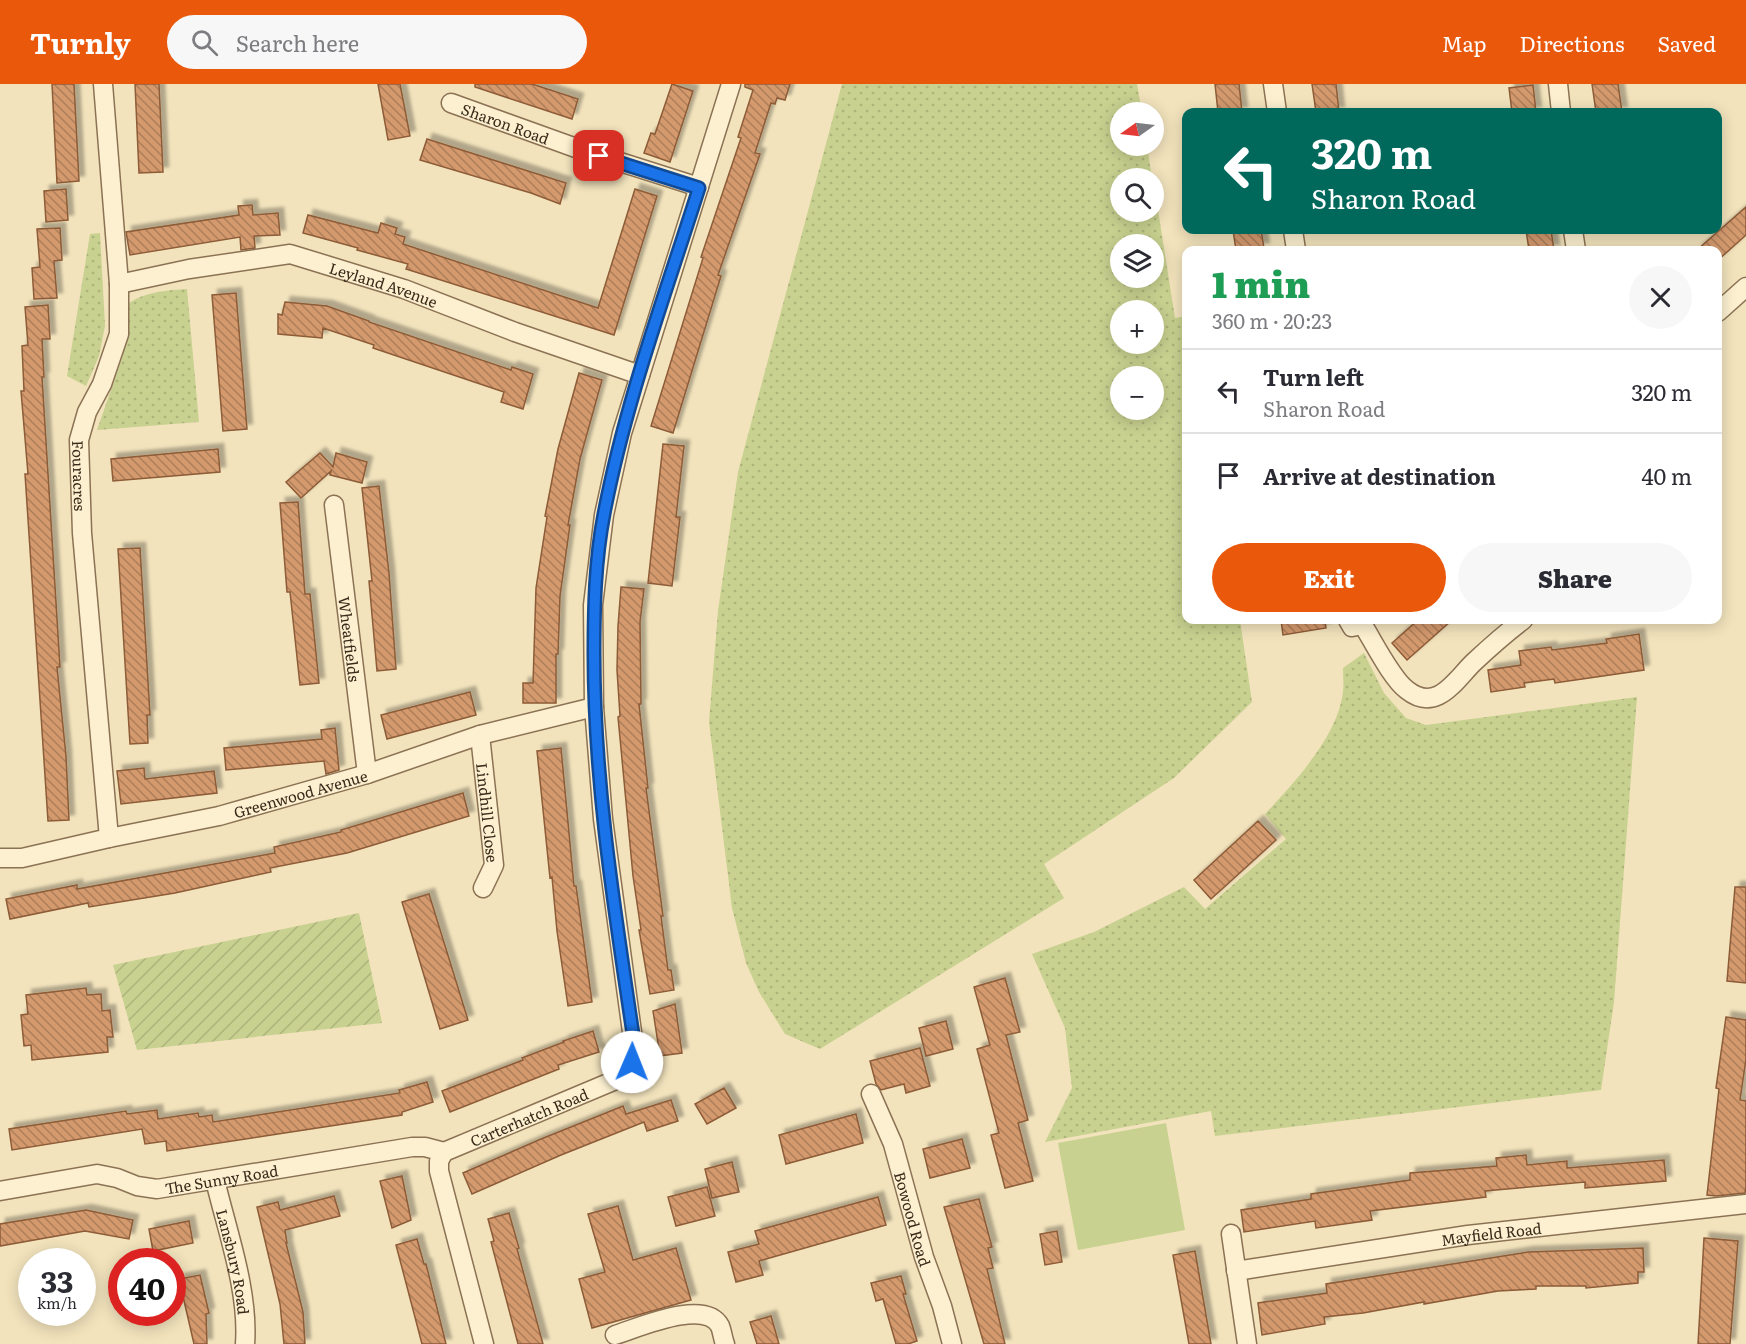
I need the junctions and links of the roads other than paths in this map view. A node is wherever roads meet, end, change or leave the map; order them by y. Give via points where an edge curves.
1 (103, 84) edge
2 (731, 84) edge
3 (1273, 84) edge
4 (1558, 84) edge
5 (451, 103) dead end
6 (1276, 108) edge
7 (1561, 108) edge
8 (699, 188) junction
9 (119, 284) junction
10 (1746, 287) edge
11 (1722, 308) edge
12 (640, 375) junction
13 (334, 505) dead end
14 (1361, 624) edge
15 (1518, 624) edge
16 (594, 707) junction
17 (480, 735) junction
18 (367, 774) junction
19 (109, 838) junction
20 (0, 858) edge
21 (483, 888) dead end
22 (871, 1094) dead end
23 (444, 1152) junction
24 (215, 1180) junction
25 (0, 1191) edge
26 (1746, 1204) edge
27 (1231, 1234) dead end
28 (1236, 1271) junction
29 (615, 1335) dead end
30 (245, 1344) edge
31 (484, 1344) edge
32 (724, 1344) edge
33 (952, 1344) edge
34 (1246, 1344) edge

1 - 9 street, Fouracres
2 - 8 street, Carterhatch Road
3 - 6 street
4 - 7 street
5 - 8 street, Sharon Road
8 - 12 street, Carterhatch Road
9 - 12 street, Leyland Avenue via 290,254 404,289
9 - 19 street, Fouracres via 119,334 79,440 82,533
10 - 11 street
12 - 16 street, Carterhatch Road via 604,515 593,605
13 - 18 street, Wheatfields
14 - 15 street via 1406,690 1418,697 1447,692 1472,664
16 - 17 street, Greenwood Avenue
16 - 23 street, Carterhatch Road via 603,819 635,1054 618,1079
17 - 18 street, Greenwood Avenue
17 - 21 street, Lindhill Close via 494,865
18 - 19 street, Greenwood Avenue via 219,816
19 - 20 street, Greenwood Avenue via 22,858
22 - 33 street, Bowood Road via 893,1144
23 - 24 street, The Sunny Road via 412,1147
23 - 31 street via 439,1171
24 - 25 street, The Sunny Road via 157,1189 97,1174
24 - 30 street, Lansbury Road via 241,1287
26 - 28 street, Mayfield Road via 1468,1235
27 - 28 street
28 - 34 street
29 - 32 street via 684,1314 700,1313 720,1325

